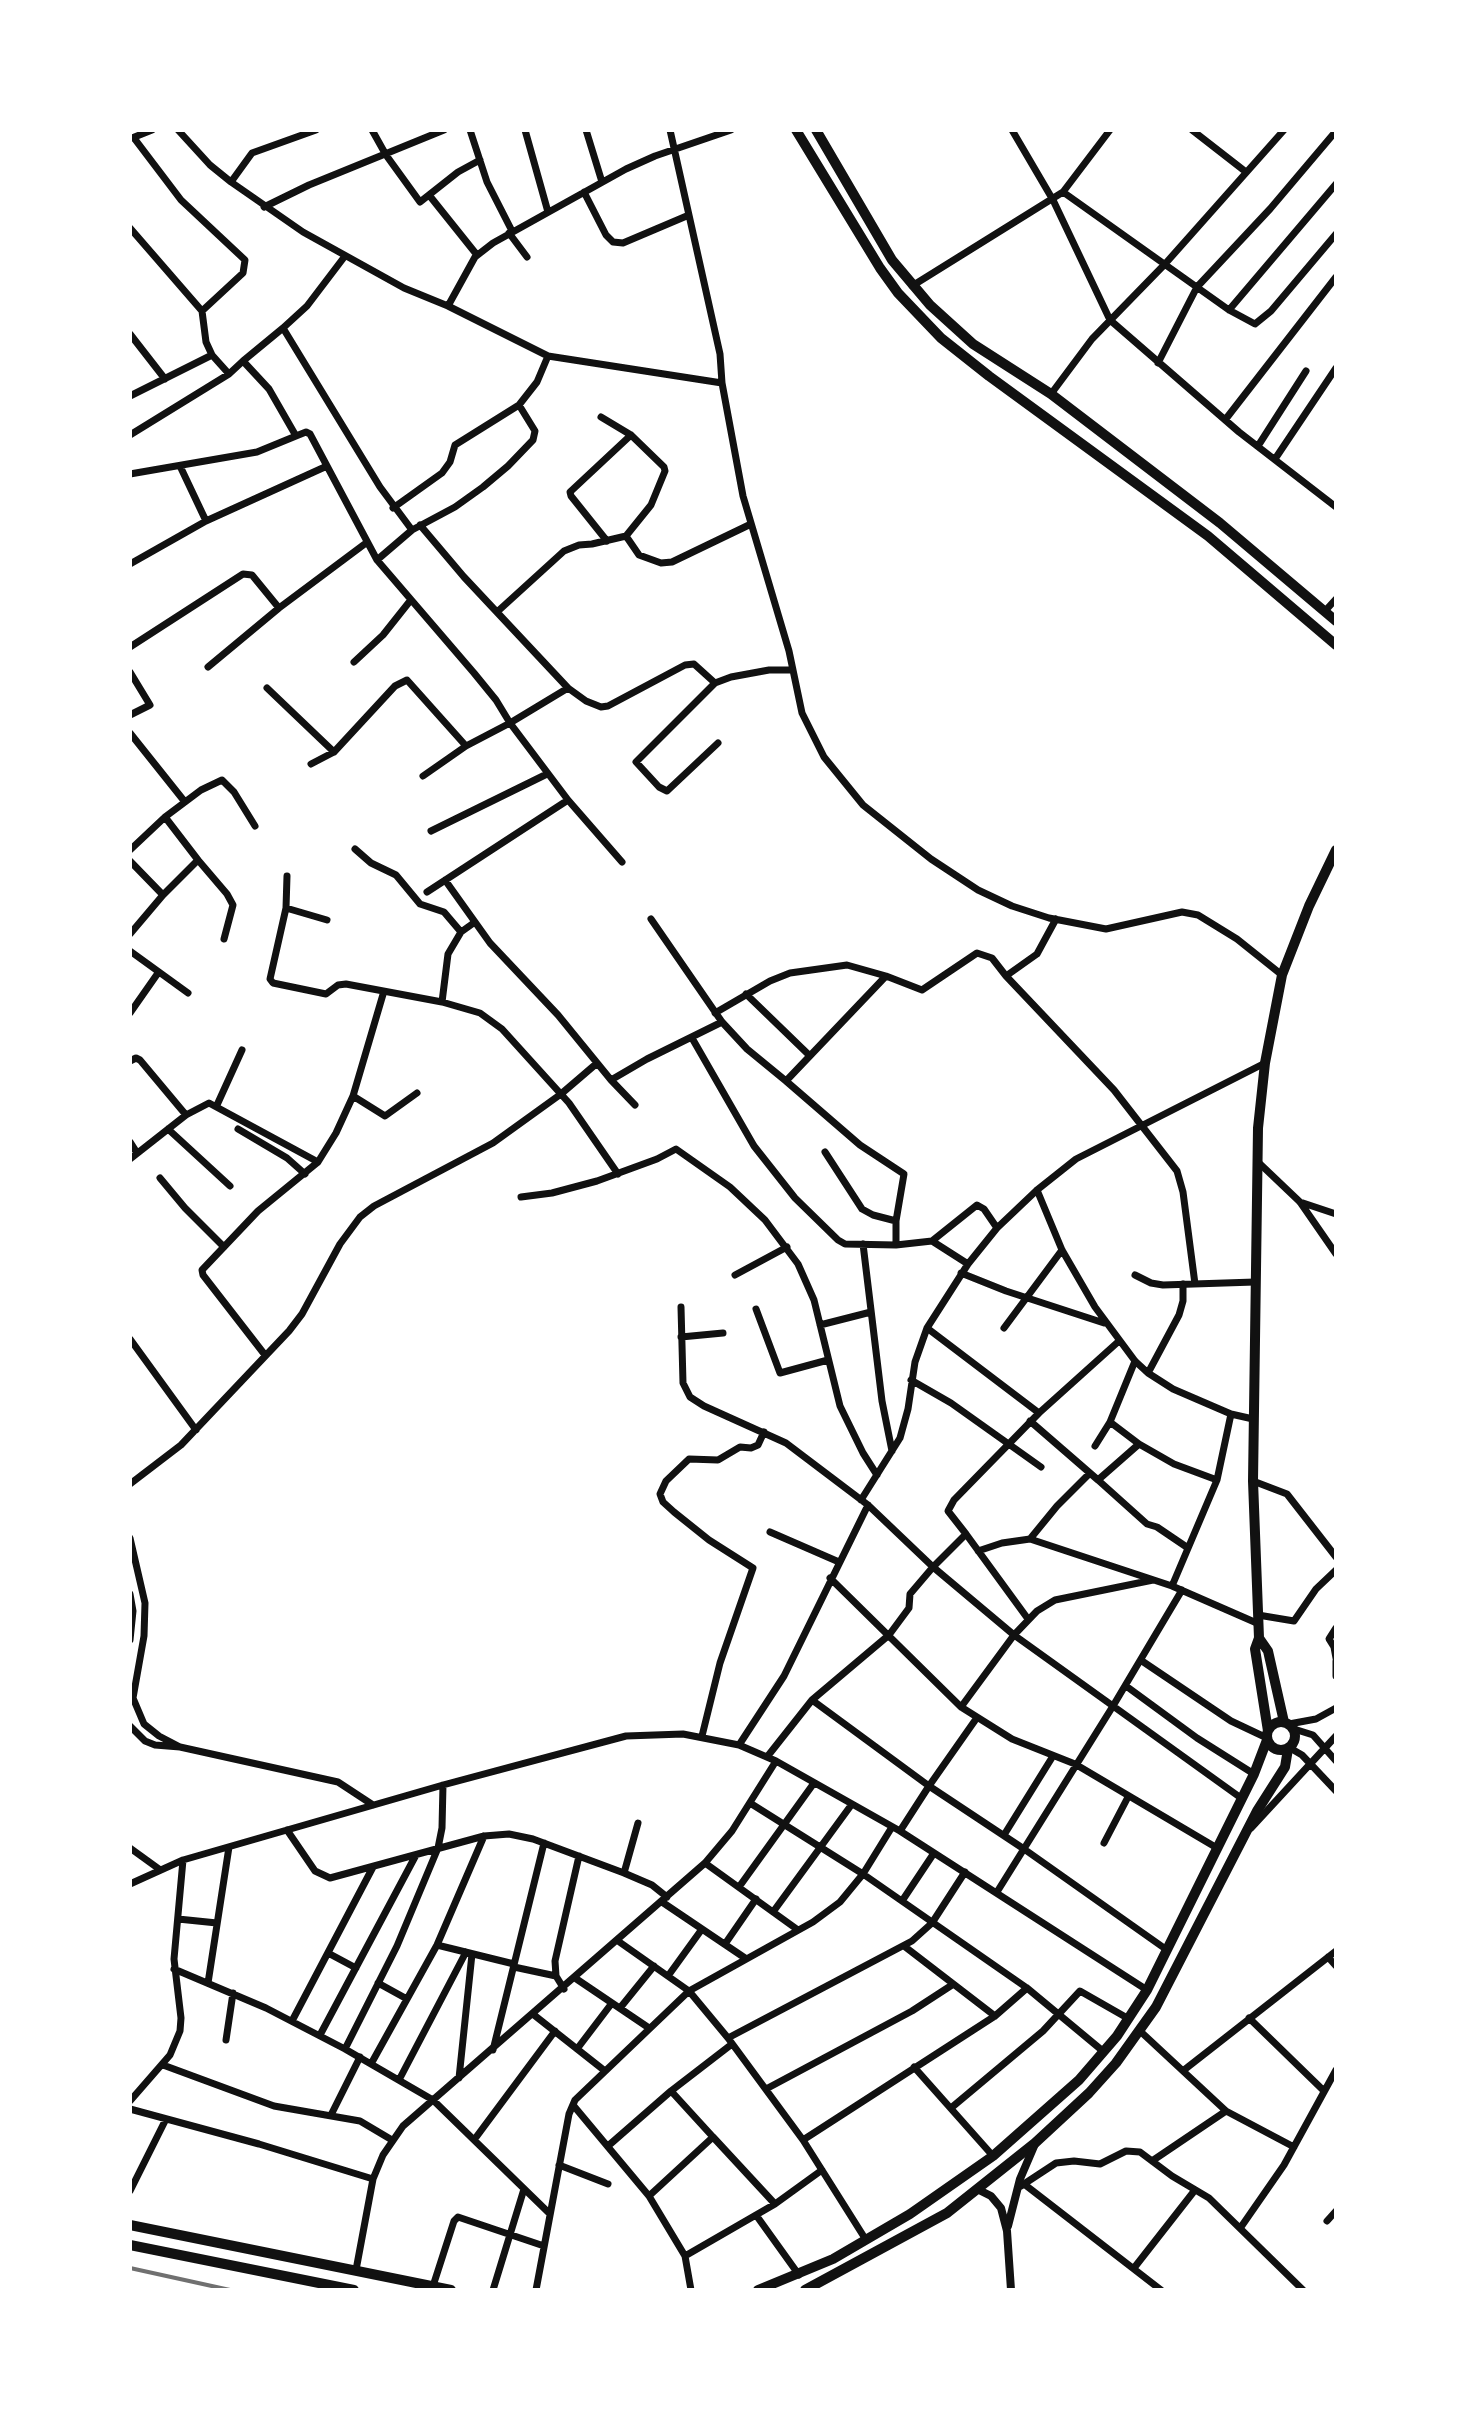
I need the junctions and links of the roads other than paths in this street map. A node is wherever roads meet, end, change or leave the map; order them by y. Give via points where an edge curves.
1 (152, 130) edge
2 (178, 130) edge
3 (316, 130) edge
4 (372, 130) edge
5 (444, 130) edge
6 (470, 130) edge
7 (525, 130) edge
8 (586, 130) edge
9 (670, 130) edge
10 (731, 130) edge
11 (796, 130) edge
12 (816, 130) edge
13 (1012, 130) edge
14 (1110, 130) edge
15 (1192, 130) edge
16 (1284, 130) edge
17 (1336, 131) edge
18 (132, 138) edge
19 (673, 150) junction
20 (386, 155) junction
21 (480, 160) junction
22 (1246, 172) junction
23 (231, 182) junction
24 (602, 182) junction
25 (1336, 184) edge
26 (584, 192) junction
27 (1063, 192) junction
28 (429, 195) junction
29 (1053, 200) junction
30 (264, 207) junction
31 (548, 212) junction
32 (689, 215) junction
33 (130, 228) edge
34 (511, 232) junction
35 (1336, 234) edge
36 (477, 255) junction
37 (345, 256) junction
38 (527, 257) dead end
39 (1165, 264) junction
40 (1336, 277) edge
41 (912, 286) junction
42 (1197, 287) junction
43 (448, 306) junction
44 (1229, 310) junction
45 (202, 311) junction
46 (1110, 320) junction
47 (283, 328) junction
48 (130, 334) edge
49 (134, 347) edge
50 (212, 355) junction
51 (548, 356) junction
52 (243, 361) junction
53 (1158, 363) junction
54 (1336, 368) edge
55 (1306, 371) dead end
56 (229, 374) junction
57 (1027, 378) junction
58 (165, 379) junction
59 (722, 383) junction
60 (1051, 394) junction
61 (130, 396) edge
62 (1018, 396) junction
63 (519, 405) junction
64 (1037, 410) junction
65 (601, 417) dead end
66 (1225, 420) junction
67 (130, 435) edge
68 (631, 435) junction
69 (296, 436) junction
70 (1258, 446) junction
71 (1275, 459) junction
72 (180, 466) junction
73 (327, 466) junction
74 (130, 474) edge
75 (1336, 507) edge
76 (393, 508) junction
77 (206, 521) junction
78 (751, 524) junction
79 (420, 525) junction
80 (412, 530) junction
81 (626, 536) junction
82 (607, 541) junction
83 (366, 543) junction
84 (377, 560) junction
85 (130, 564) edge
86 (1336, 599) edge
87 (410, 601) junction
88 (279, 608) junction
89 (1325, 611) junction
90 (497, 612) junction
91 (1336, 621) edge
92 (1336, 645) edge
93 (130, 647) edge
94 (354, 662) dead end
95 (208, 667) dead end
96 (793, 670) junction
97 (130, 672) edge
98 (715, 683) junction
99 (267, 688) dead end
100 (568, 688) junction
101 (130, 715) edge
102 (510, 723) junction
103 (130, 733) edge
104 (718, 743) dead end
105 (466, 746) junction
106 (334, 752) junction
107 (311, 764) dead end
108 (547, 774) junction
109 (423, 776) dead end
110 (568, 800) junction
111 (185, 802) junction
112 (165, 817) junction
113 (255, 826) dead end
114 (431, 831) dead end
115 (130, 836) edge
116 (137, 843) junction
117 (355, 849) dead end
118 (130, 850) edge
119 (1336, 850) edge
120 (198, 860) junction
121 (130, 861) edge
122 (622, 862) dead end
123 (287, 876) dead end
124 (445, 880) junction
125 (427, 892) dead end
126 (163, 895) junction
127 (286, 908) junction
128 (651, 919) dead end
129 (1056, 919) junction
130 (327, 920) dead end
131 (475, 922) junction
132 (461, 932) junction
133 (130, 934) edge
134 (224, 939) dead end
135 (130, 951) edge
136 (158, 973) junction
137 (1282, 975) junction
138 (886, 976) junction
139 (1006, 976) junction
140 (384, 991) junction
141 (188, 993) dead end
142 (746, 994) junction
143 (442, 1002) junction
144 (130, 1013) edge
145 (715, 1013) junction
146 (722, 1022) junction
147 (692, 1038) junction
148 (242, 1050) dead end
149 (809, 1055) junction
150 (130, 1061) edge
151 (1265, 1063) junction
152 (596, 1064) junction
153 (611, 1080) junction
154 (786, 1081) junction
155 (417, 1093) dead end
156 (561, 1094) junction
157 (353, 1096) junction
158 (217, 1105) junction
159 (635, 1105) dead end
160 (186, 1115) junction
161 (1144, 1127) junction
162 (168, 1129) junction
163 (238, 1129) dead end
164 (130, 1142) edge
165 (825, 1152) dead end
166 (134, 1156) edge
167 (1256, 1160) junction
168 (318, 1162) junction
169 (305, 1174) junction
170 (618, 1174) junction
171 (160, 1178) dead end
172 (230, 1186) dead end
173 (1037, 1190) junction
174 (521, 1197) dead end
175 (1300, 1202) junction
176 (1336, 1214) edge
177 (896, 1221) junction
178 (997, 1228) junction
179 (932, 1241) junction
180 (863, 1244) junction
181 (896, 1245) junction
182 (224, 1247) junction
183 (787, 1247) junction
184 (1062, 1250) junction
185 (1336, 1254) edge
186 (968, 1264) junction
187 (961, 1273) junction
188 (735, 1275) dead end
189 (1135, 1275) dead end
190 (1255, 1282) junction
191 (1183, 1284) junction
192 (1195, 1284) junction
193 (1026, 1297) junction
194 (681, 1307) dead end
195 (756, 1309) dead end
196 (871, 1312) junction
197 (1106, 1324) junction
198 (820, 1325) junction
199 (927, 1328) junction
200 (1004, 1328) dead end
201 (723, 1333) dead end
202 (681, 1337) junction
203 (130, 1339) edge
204 (1119, 1341) junction
205 (265, 1355) junction
206 (828, 1360) junction
207 (1135, 1361) junction
208 (1148, 1373) junction
209 (911, 1380) junction
210 (1039, 1413) junction
211 (1231, 1414) junction
212 (1253, 1419) junction
213 (1030, 1421) junction
214 (1110, 1422) junction
215 (196, 1430) junction
216 (764, 1432) junction
217 (1009, 1444) junction
218 (1139, 1444) junction
219 (1095, 1446) dead end
220 (892, 1451) junction
221 (1041, 1467) dead end
222 (1090, 1473) junction
223 (877, 1475) junction
224 (1098, 1480) junction
225 (1217, 1480) junction
226 (1253, 1481) junction
227 (130, 1484) edge
228 (864, 1502) junction
229 (770, 1532) dead end
230 (966, 1534) junction
231 (130, 1538) edge
232 (1030, 1539) junction
233 (1188, 1548) junction
234 (978, 1551) junction
235 (1336, 1557) edge
236 (839, 1562) junction
237 (933, 1567) junction
238 (1336, 1570) edge
239 (830, 1578) junction
240 (1153, 1580) junction
241 (1172, 1586) junction
242 (1182, 1590) junction
243 (130, 1594) edge
244 (1028, 1619) junction
245 (1258, 1619) junction
246 (1336, 1628) edge
247 (889, 1635) junction
248 (1014, 1635) junction
249 (1259, 1638) junction
250 (130, 1640) edge
251 (1336, 1660) edge
252 (1142, 1661) junction
253 (1336, 1676) edge
254 (132, 1685) edge
255 (1126, 1686) junction
256 (812, 1700) junction
257 (1113, 1706) junction
258 (961, 1707) junction
259 (1336, 1708) edge
260 (976, 1719) junction
261 (1289, 1725) junction
262 (130, 1726) edge
263 (702, 1736) junction
264 (1267, 1736) junction
265 (1336, 1736) edge
266 (739, 1745) junction
267 (180, 1747) junction
268 (1289, 1748) junction
269 (1325, 1748) junction
270 (1053, 1756) junction
271 (767, 1757) junction
272 (776, 1761) junction
273 (1336, 1761) edge
274 (1075, 1764) junction
275 (1310, 1764) junction
276 (1254, 1774) junction
277 (814, 1783) junction
278 (443, 1785) junction
279 (929, 1786) junction
280 (1336, 1791) edge
281 (1128, 1797) junction
282 (1241, 1798) junction
283 (750, 1803) junction
284 (852, 1804) junction
285 (373, 1805) junction
286 (638, 1823) dead end
287 (784, 1825) junction
288 (896, 1829) junction
289 (287, 1830) junction
290 (1004, 1835) junction
291 (1244, 1835) junction
292 (484, 1836) junction
293 (544, 1843) junction
294 (1104, 1843) dead end
295 (229, 1847) junction
296 (130, 1848) edge
297 (438, 1848) junction
298 (820, 1848) junction
299 (1217, 1848) junction
300 (1024, 1849) junction
301 (934, 1853) junction
302 (416, 1855) junction
303 (579, 1856) junction
304 (183, 1860) junction
305 (705, 1863) junction
306 (373, 1867) junction
307 (159, 1869) junction
308 (965, 1872) junction
309 (624, 1873) junction
310 (863, 1874) junction
311 (130, 1884) edge
312 (739, 1887) junction
313 (997, 1892) junction
314 (756, 1899) junction
315 (664, 1900) junction
316 (902, 1901) junction
317 (773, 1912) junction
318 (178, 1919) junction
319 (217, 1923) junction
320 (932, 1923) junction
321 (702, 1929) junction
322 (798, 1930) junction
323 (618, 1941) junction
324 (725, 1944) junction
325 (437, 1945) junction
326 (904, 1946) junction
327 (1167, 1950) junction
328 (1336, 1951) edge
329 (328, 1953) junction
330 (469, 1953) junction
331 (1328, 1957) junction
332 (745, 1958) junction
333 (514, 1966) junction
334 (654, 1966) junction
335 (1336, 1966) edge
336 (356, 1968) junction
337 (174, 1969) junction
338 (556, 1976) junction
339 (668, 1976) junction
340 (575, 1978) junction
341 (208, 1983) junction
342 (378, 1983) junction
343 (952, 1985) junction
344 (1027, 1988) junction
345 (564, 1989) junction
346 (1147, 1990) junction
347 (689, 1991) junction
348 (233, 1993) junction
349 (407, 1999) junction
350 (612, 2003) junction
351 (620, 2008) junction
352 (534, 2015) junction
353 (1060, 2015) junction
354 (995, 2016) junction
355 (1249, 2018) junction
356 (1129, 2019) junction
357 (292, 2021) junction
358 (649, 2028) junction
359 (555, 2031) junction
360 (1140, 2031) junction
361 (320, 2035) junction
362 (226, 2040) dead end
363 (730, 2041) junction
364 (345, 2049) junction
365 (577, 2049) junction
366 (493, 2050) junction
367 (1104, 2052) junction
368 (360, 2057) junction
369 (371, 2064) junction
370 (163, 2065) junction
371 (914, 2067) junction
372 (1184, 2070) junction
373 (1336, 2070) edge
374 (605, 2071) junction
375 (459, 2078) junction
376 (399, 2080) junction
377 (766, 2089) junction
378 (1323, 2090) junction
379 (671, 2091) junction
380 (433, 2100) junction
381 (130, 2101) edge
382 (573, 2105) junction
383 (951, 2108) junction
384 (130, 2109) edge
385 (1226, 2111) junction
386 (331, 2115) junction
387 (166, 2119) junction
388 (713, 2137) junction
389 (392, 2140) junction
390 (474, 2140) junction
391 (803, 2140) junction
392 (1035, 2143) junction
393 (608, 2146) junction
394 (1294, 2147) junction
395 (993, 2156) junction
396 (1152, 2161) junction
397 (559, 2165) junction
398 (822, 2170) junction
399 (373, 2179) junction
400 (608, 2184) dead end
401 (1020, 2187) junction
402 (524, 2189) junction
403 (977, 2189) junction
404 (1195, 2190) junction
405 (130, 2191) edge
406 (649, 2196) junction
407 (775, 2204) junction
408 (1336, 2211) edge
409 (550, 2214) junction
410 (756, 2215) junction
411 (1327, 2221) dead end
412 (130, 2225) edge
413 (1241, 2227) junction
414 (1007, 2231) junction
415 (508, 2233) junction
416 (866, 2240) junction
417 (130, 2245) edge
418 (544, 2246) junction
419 (685, 2256) junction
420 (1134, 2268) junction
421 (356, 2270) junction
422 (799, 2275) junction
423 (433, 2286) junction
424 (1300, 2287) edge
425 (354, 2290) edge
426 (451, 2290) edge
427 (493, 2290) edge
428 (536, 2290) edge
429 (691, 2290) edge
430 (758, 2290) edge
431 (805, 2290) edge
432 (1011, 2290) edge
433 (1161, 2290) edge
434 (1289, 2290) edge

1 - 18 street
2 - 23 street
3 - 23 street via 252,153
4 - 20 street
5 - 20 street
6 - 21 street
7 - 31 street
8 - 24 street
9 - 19 street
10 - 19 street
11 - 62 main road via 898,293 952,348
12 - 41 main road
13 - 29 street
14 - 27 street
15 - 22 street
16 - 22 street
17 - 42 street
18 - 45 street via 181,200 245,260 243,273
19 - 24 street
19 - 32 street
20 - 28 street via 417,201
20 - 30 street
21 - 28 street
21 - 34 street
22 - 39 street
23 - 30 street
24 - 26 street
25 - 44 street
26 - 31 street
26 - 32 street via 613,242 623,243
27 - 29 street
27 - 39 street
28 - 36 street
29 - 41 street
29 - 46 street
30 - 37 street
31 - 34 street
32 - 59 street
33 - 45 street
34 - 36 street
34 - 38 street
35 - 44 street via 1262,321 1248,322
36 - 43 street
37 - 43 street
37 - 47 street
39 - 42 street
39 - 46 street
40 - 66 street
41 - 57 main road via 973,344
42 - 44 street
42 - 53 street
43 - 51 street
45 - 50 street
46 - 53 street
46 - 60 street
47 - 52 street
47 - 76 street
48 - 49 street
49 - 58 street
50 - 56 street
50 - 58 street
51 - 59 street
51 - 63 street
52 - 56 street
52 - 69 street via 269,389
53 - 66 street
54 - 71 street
55 - 70 street
56 - 67 street
57 - 60 main road
57 - 62 main road via 1018,387
58 - 61 street
59 - 78 street
60 - 64 main road
60 - 89 main road
62 - 64 main road
63 - 76 street via 455,445 442,473
63 - 79 street via 535,431 533,440 483,487
64 - 92 main road via 1208,536
65 - 68 street
66 - 70 street
68 - 81 street via 665,471 651,505
68 - 82 street via 570,492
69 - 72 street via 257,452
69 - 73 street via 310,434
70 - 71 street
71 - 75 street
72 - 74 street
72 - 77 street
73 - 77 street
73 - 83 street
76 - 80 street
77 - 85 street
78 - 81 street via 672,562 639,555
78 - 96 street
79 - 80 street
79 - 90 street
80 - 84 street
81 - 82 street
82 - 90 street via 564,551
83 - 84 street
83 - 88 street
84 - 87 street
86 - 89 street
87 - 94 street
87 - 102 street via 489,691
88 - 93 street via 252,575 243,574
88 - 95 street
89 - 91 main road
90 - 100 street
96 - 98 street
96 - 129 street via 812,735 863,805 971,886
97 - 101 street via 150,705
98 - 100 street via 694,664 685,665 601,707
98 - 104 street via 639,757 637,765 667,791
99 - 106 street
100 - 102 street
102 - 105 street
102 - 108 street
103 - 111 street
105 - 106 street via 407,680 395,686
105 - 109 street
106 - 107 street
108 - 110 street
108 - 114 street
110 - 122 street
110 - 124 street
111 - 112 street
111 - 113 street via 224,781
112 - 116 street
112 - 120 street
115 - 116 street
116 - 118 street
117 - 132 street via 396,875 420,904 444,912
119 - 137 main road
120 - 126 street
120 - 134 street via 233,905
121 - 126 street
123 - 127 street
124 - 125 street
124 - 131 street
126 - 133 street
127 - 130 street
127 - 140 street via 273,983 326,994 343,984
128 - 145 street
129 - 137 street via 1106,929 1182,912 1198,915
129 - 139 street via 1037,954
131 - 132 street
131 - 152 street
132 - 143 street via 448,954
135 - 136 street
136 - 141 street
136 - 144 street
137 - 151 main road
138 - 139 street via 922,990 977,953 992,958
138 - 142 street via 847,965 815,968 790,973
138 - 149 street
139 - 161 street
140 - 143 street
140 - 157 street
142 - 145 street
142 - 149 street
143 - 156 street via 495,1023
145 - 146 street
146 - 147 street
146 - 154 street
147 - 153 street
147 - 180 street via 772,1171 838,1240
148 - 158 street
149 - 154 street
150 - 160 street via 140,1060
151 - 161 street
151 - 167 main road
152 - 153 street
152 - 156 street
153 - 159 street
154 - 177 street via 860,1145 902,1171 905,1180
155 - 157 street via 385,1116
156 - 170 street
156 - 205 street via 493,1143 360,1217 302,1314
157 - 168 street
158 - 160 street via 206,1104
158 - 168 street
160 - 162 street
161 - 173 street via 1098,1146
161 - 192 street via 1181,1179
162 - 166 street
162 - 172 street
163 - 169 street
164 - 166 street
165 - 177 street via 862,1209
167 - 175 street
167 - 190 main road
168 - 169 street
169 - 182 street
170 - 174 street
170 - 183 street via 680,1149 730,1187
171 - 182 street
173 - 178 street
173 - 184 street
175 - 176 street
175 - 185 street
177 - 181 street
178 - 179 street via 977,1205
178 - 186 street
179 - 181 street
179 - 186 street
180 - 181 street
180 - 196 street
182 - 205 street via 203,1275
183 - 188 street
183 - 198 street via 807,1281
184 - 193 street
184 - 197 street
186 - 187 street
187 - 193 street
187 - 199 street
189 - 191 street via 1157,1284
190 - 192 street
190 - 212 main road
191 - 192 street
191 - 208 street via 1179,1315
193 - 197 street
193 - 200 street
194 - 202 street
195 - 206 street via 780,1373
196 - 198 street
196 - 220 street
197 - 204 street
198 - 206 street
199 - 209 street
199 - 210 street
201 - 202 street
202 - 216 street via 683,1383 690,1397
203 - 215 street
204 - 207 street
204 - 210 street
205 - 215 street
206 - 223 street via 850,1430
207 - 208 street
207 - 214 street
208 - 211 street
209 - 217 street
209 - 220 street via 905,1424
210 - 213 street
211 - 212 street
211 - 225 street
212 - 226 main road
213 - 217 street
213 - 222 street
214 - 218 street
214 - 219 street
215 - 227 street
216 - 228 street
216 - 263 street via 758,1445 735,1448 718,1460 689,1459 660,1494 709,1540 753,1568
217 - 221 street
217 - 230 street via 948,1511
218 - 224 street
218 - 225 street
220 - 223 street
222 - 224 street
222 - 232 street
223 - 228 street
224 - 233 street via 1147,1524
225 - 233 street
226 - 235 street via 1287,1494
226 - 245 main road
228 - 236 street
228 - 237 street
229 - 236 street
230 - 234 street
230 - 237 street
231 - 254 street via 145,1614
232 - 234 street
232 - 240 street
233 - 241 street
234 - 244 street
236 - 239 street
237 - 247 street via 910,1594 908,1611
237 - 248 street
238 - 245 street via 1294,1621
239 - 247 street
239 - 266 street via 784,1676
240 - 241 street
240 - 244 street via 1055,1600
241 - 242 street
242 - 245 street
242 - 252 street
243 - 250 street
244 - 248 street
245 - 249 main road
246 - 251 street via 1329,1639
247 - 256 street
247 - 258 street
248 - 257 street
248 - 258 street
249 - 261 main road via 1268,1651
249 - 264 main road via 1255,1649
251 - 253 street
252 - 255 street
252 - 264 street via 1231,1721
254 - 267 street via 144,1724
255 - 257 street
255 - 276 street
256 - 271 street
256 - 279 street
257 - 274 street
257 - 282 street
258 - 260 street
259 - 261 street
260 - 270 street
260 - 279 street
261 - 264 main road via 1274,1724
261 - 268 main road via 1296,1737
261 - 269 street via 1309,1732
262 - 267 street via 145,1741
263 - 266 street
263 - 278 street via 626,1736
264 - 268 main road via 1276,1750
264 - 276 main road
265 - 269 street
266 - 271 street
267 - 285 street via 329,1779
268 - 275 street
268 - 291 main road via 1285,1767
269 - 273 street
269 - 275 street
270 - 274 street
270 - 290 street
271 - 272 street
272 - 277 street
272 - 283 street
274 - 281 street
274 - 300 street
275 - 280 street
275 - 291 street
276 - 282 main road
277 - 284 street
277 - 287 street
278 - 285 street
278 - 297 street
279 - 288 street
279 - 290 street
281 - 294 street
281 - 299 street
282 - 299 main road
283 - 287 street
283 - 305 street
284 - 288 street
284 - 298 street
285 - 289 street
286 - 309 street
287 - 298 street
287 - 312 street
288 - 301 street
288 - 310 street
289 - 295 street
289 - 306 street via 311,1867 325,1877
290 - 300 street
291 - 360 main road via 1170,1983
292 - 293 street via 509,1834
292 - 297 street
292 - 325 street
293 - 303 street
293 - 333 street
295 - 304 street
295 - 319 street
296 - 307 street
297 - 302 street
297 - 342 street
298 - 310 street
298 - 317 street
299 - 327 main road
300 - 313 street
300 - 327 street
301 - 308 street
301 - 316 street
302 - 306 street
302 - 336 street
303 - 309 street
303 - 338 street
304 - 307 street
304 - 318 street
305 - 312 street
305 - 315 street
306 - 329 street
307 - 311 street
308 - 313 street
308 - 320 street
309 - 315 street via 652,1885
310 - 316 street
310 - 322 street via 840,1902
312 - 314 street
313 - 346 street
314 - 317 street
314 - 324 street
315 - 321 street
315 - 323 street
316 - 320 street
317 - 322 street
318 - 319 street
318 - 337 street
319 - 341 street
320 - 326 street
320 - 344 street
321 - 324 street
321 - 339 street
322 - 332 street
323 - 334 street
323 - 340 street
324 - 332 street
325 - 330 street
325 - 349 street
326 - 343 street
326 - 363 street
327 - 346 main road
328 - 331 street
329 - 336 street
329 - 357 street
330 - 333 street
330 - 375 street
330 - 376 street
331 - 335 street
331 - 355 street
332 - 347 street
333 - 338 street
333 - 366 street
334 - 339 street
334 - 351 street
336 - 361 street
337 - 341 street
337 - 370 street via 180,2031
338 - 345 street
339 - 347 street
340 - 345 street
340 - 350 street
341 - 348 street
342 - 349 street
342 - 364 street
343 - 354 street
343 - 377 street
344 - 353 street
344 - 354 street
345 - 352 street
346 - 356 main road
347 - 358 street
347 - 363 street
348 - 357 street
348 - 362 street
349 - 369 street
350 - 351 street
350 - 365 street
351 - 358 street
352 - 359 street
352 - 366 street
353 - 356 street via 1080,1991
353 - 367 street
353 - 383 street
354 - 371 street
355 - 372 street
355 - 378 street
356 - 367 main road
357 - 361 street
358 - 374 street
359 - 365 street
359 - 390 street
360 - 372 street
360 - 392 main road via 1089,2093
361 - 364 street
363 - 377 street
363 - 379 street
364 - 368 street
365 - 374 street
366 - 375 street
367 - 395 main road
368 - 369 street
368 - 386 street
369 - 376 street
370 - 381 street
370 - 386 street via 274,2106
371 - 383 street
371 - 391 street
372 - 385 street
373 - 378 street
374 - 382 street
375 - 380 street
376 - 380 street
377 - 391 street
378 - 394 street
379 - 388 street
379 - 393 street
380 - 389 street
380 - 390 street
382 - 393 street
382 - 397 street
383 - 395 street
384 - 387 street
385 - 394 street
385 - 396 street
386 - 389 street via 368,2124
387 - 399 street
387 - 405 street
388 - 406 street
388 - 407 street
389 - 399 street
390 - 402 street
391 - 398 street
392 - 401 street
392 - 403 main road
393 - 406 street
394 - 413 street
395 - 416 main road
396 - 401 street via 1134,2150 1100,2164 1065,2161
396 - 404 street
397 - 400 street
397 - 409 street
398 - 407 street
398 - 416 street
399 - 421 street
401 - 414 street
401 - 420 street
402 - 409 street
402 - 415 street
403 - 414 street via 999,2203
403 - 431 main road via 947,2213
404 - 413 street
404 - 420 street
406 - 419 street
407 - 410 street
408 - 411 street
409 - 418 street
410 - 419 street
410 - 422 street
412 - 421 main road
413 - 424 street
414 - 432 street
415 - 418 street
415 - 423 street via 456,2219
415 - 427 street
416 - 422 main road
417 - 425 main road
418 - 428 street
419 - 429 street
420 - 433 street
421 - 423 main road
422 - 430 main road
423 - 426 main road
424 - 434 street

